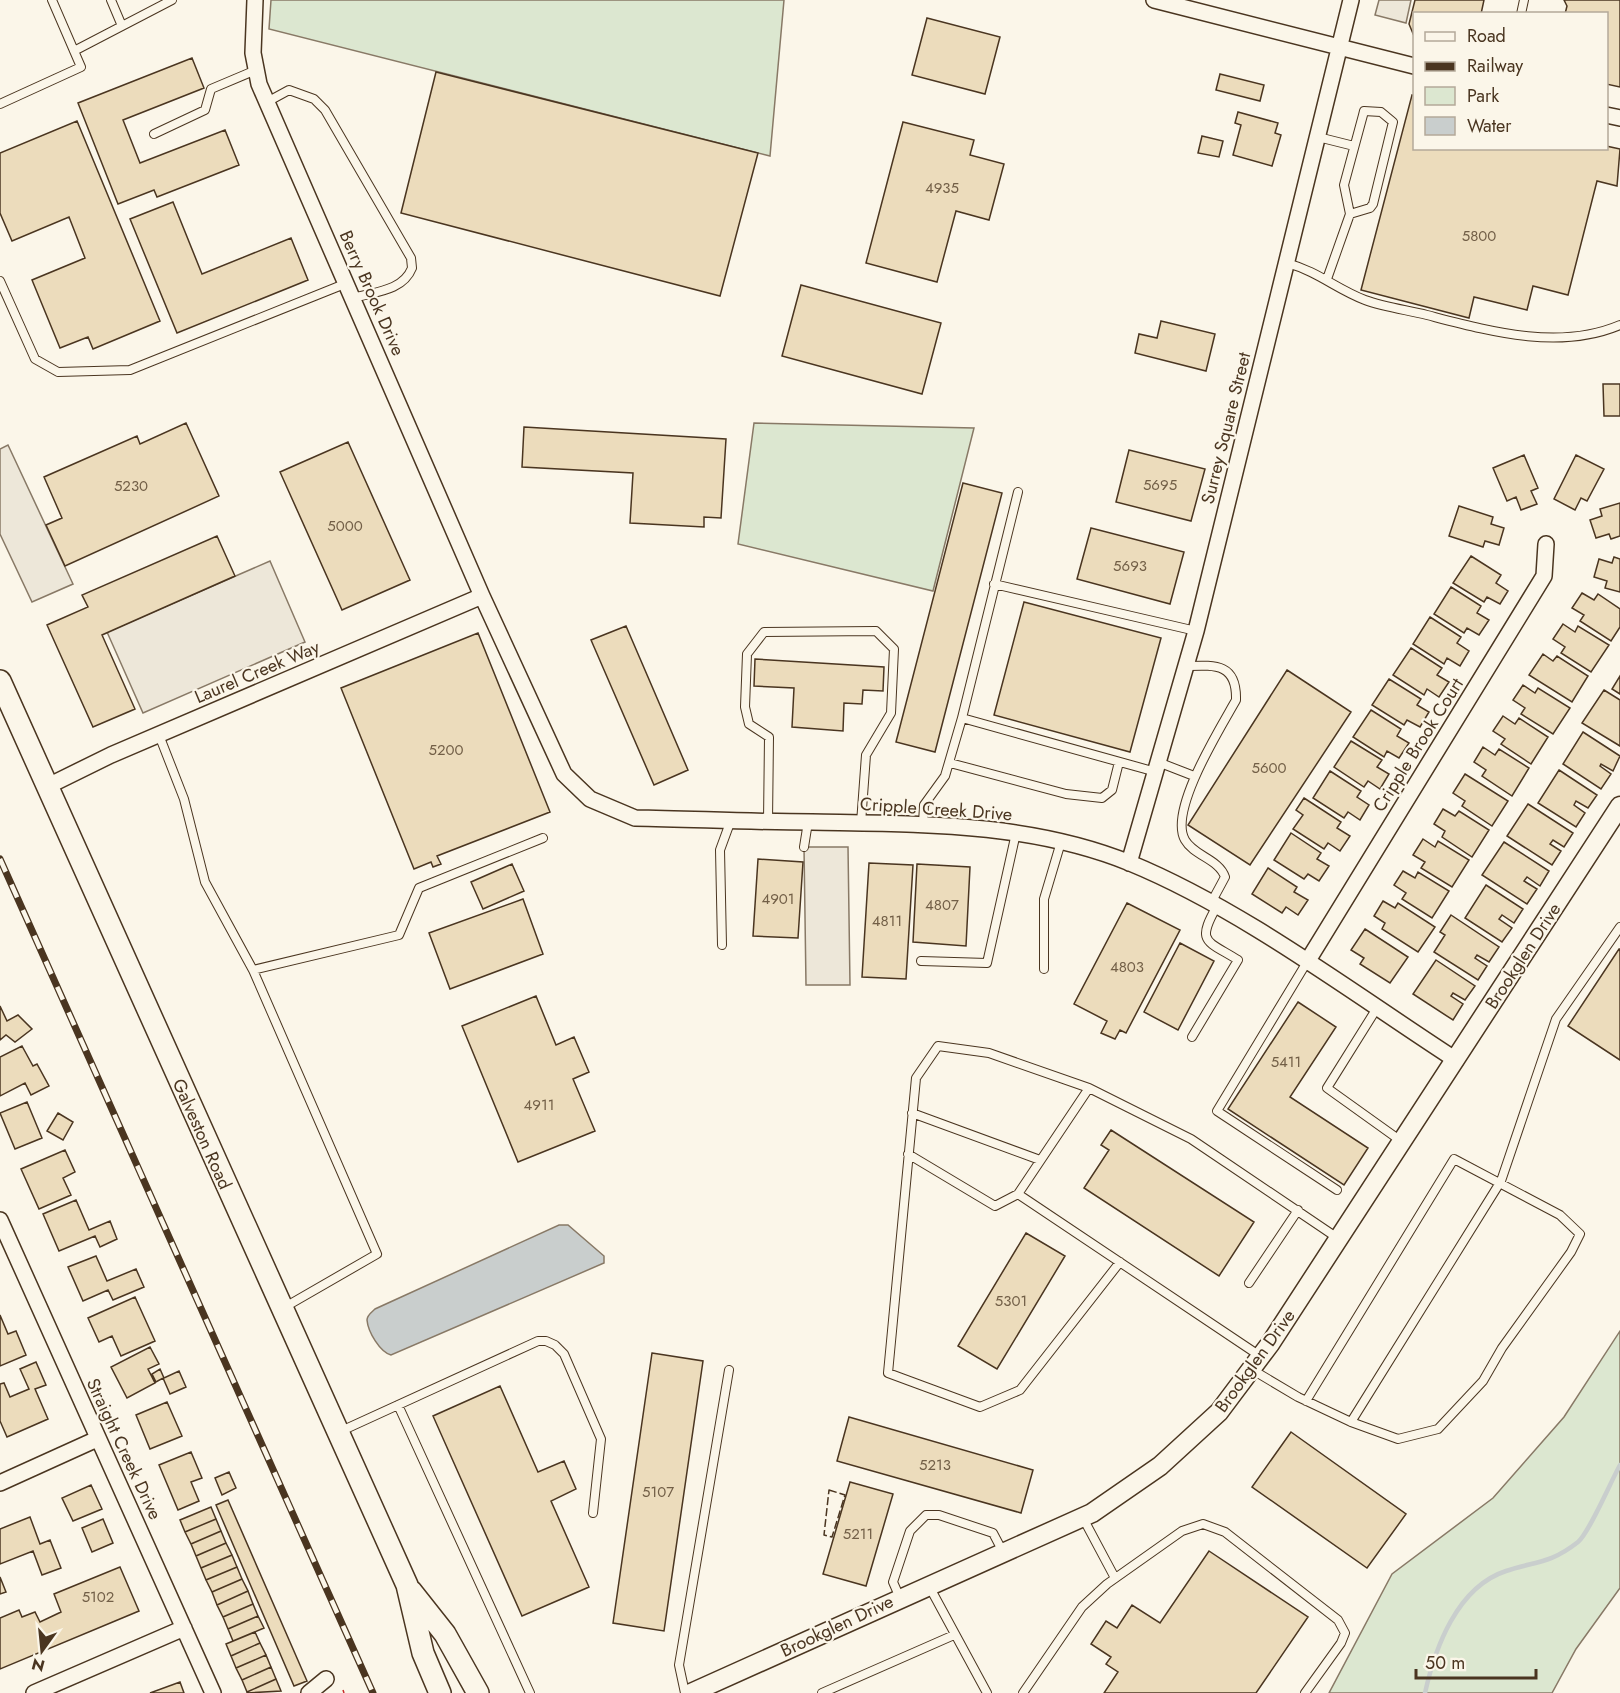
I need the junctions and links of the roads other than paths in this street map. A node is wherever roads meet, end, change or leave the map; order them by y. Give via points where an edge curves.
1 (52, 0) edge
2 (111, 0) edge
3 (172, 0) edge
4 (255, 0) edge
5 (1154, 0) edge
6 (1351, 0) edge
7 (122, 26) junction
8 (1340, 47) junction
9 (74, 51) junction
10 (1413, 66) edge
11 (256, 70) junction
12 (267, 102) junction
13 (0, 104) edge
14 (154, 134) dead end
15 (1318, 137) junction
16 (1354, 146) junction
17 (1350, 214) junction
18 (1287, 263) junction
19 (1327, 279) junction
20 (0, 281) edge
21 (350, 291) junction
22 (1620, 325) edge
23 (1018, 492) dead end
24 (1546, 544) dead end
25 (994, 584) junction
26 (482, 596) junction
27 (1196, 631) junction
28 (1186, 666) junction
29 (0, 681) edge
30 (962, 718) junction
31 (159, 735) junction
32 (1119, 762) junction
33 (950, 763) junction
34 (1157, 767) junction
35 (1194, 776) junction
36 (48, 786) junction
37 (1620, 806) edge
38 (731, 820) junction
39 (768, 821) junction
40 (808, 822) junction
41 (861, 823) junction
42 (923, 824) junction
43 (1016, 832) junction
44 (543, 838) dead end
45 (1061, 842) junction
46 (804, 847) dead end
47 (1129, 863) junction
48 (1214, 905) junction
49 (1620, 927) edge
50 (722, 945) dead end
51 (921, 961) dead end
52 (1307, 962) junction
53 (1044, 969) dead end
54 (253, 970) junction
55 (1377, 1008) junction
56 (1192, 1037) dead end
57 (1456, 1060) junction
58 (1089, 1088) junction
59 (912, 1113) junction
60 (1403, 1141) junction
61 (908, 1154) junction
62 (1040, 1160) junction
63 (1501, 1181) junction
64 (1337, 1190) dead end
65 (1018, 1194) junction
66 (1298, 1210) junction
67 (0, 1220) edge
68 (1339, 1239) junction
69 (5, 1246) edge
70 (1120, 1262) junction
71 (1249, 1283) dead end
72 (282, 1309) junction
73 (1256, 1363) junction
74 (729, 1370) dead end
75 (1306, 1401) junction
76 (398, 1405) junction
77 (1351, 1422) junction
78 (338, 1433) junction
79 (97, 1439) junction
80 (0, 1483) edge
81 (593, 1513) dead end
82 (1083, 1517) junction
83 (1003, 1552) junction
84 (1114, 1578) junction
85 (928, 1585) junction
86 (407, 1586) junction
87 (900, 1598) junction
88 (184, 1628) junction
89 (954, 1635) junction
90 (326, 1680) dead end
91 (34, 1693) edge
92 (213, 1693) edge
93 (309, 1693) edge
94 (440, 1693) edge
95 (478, 1693) edge
96 (530, 1693) edge
97 (685, 1693) edge
98 (692, 1693) edge
99 (822, 1693) edge
100 (987, 1693) edge
101 (1023, 1693) edge
102 (1305, 1693) edge

1 - 9 lane
2 - 7 lane
3 - 7 lane
4 - 11 street, Berry Brook Drive
5 - 8 street
6 - 8 street, Surrey Square Street
7 - 9 lane
8 - 10 street
8 - 15 street, Surrey Square Street
9 - 13 lane via 81,67
11 - 12 street, Berry Brook Drive
11 - 14 lane via 211,89 206,110
12 - 21 street, Berry Brook Drive
12 - 21 lane via 289,90 314,99 326,110 411,258 412,268 403,281 388,289
15 - 16 lane
15 - 18 street, Surrey Square Street
16 - 17 lane via 1344,185
16 - 17 lane via 1364,111 1382,112 1390,117 1393,122 1373,204
17 - 19 lane
18 - 19 lane
18 - 27 street, Surrey Square Street
19 - 22 lane via 1365,300 1525,336 1564,338 1601,333
20 - 21 lane via 35,359 58,372 130,370
21 - 26 street, Berry Brook Drive
23 - 25 lane
24 - 52 street, Cripple Brook Court via 1544,576
25 - 27 lane
25 - 30 lane
26 - 31 street, Laurel Creek Way
26 - 38 street, Cripple Creek Drive via 564,774 590,799 635,818
27 - 28 street, Surrey Square Street
28 - 34 street, Surrey Square Street
28 - 35 lane via 1222,668 1231,674 1237,687 1236,700
29 - 36 main road, Galveston Road
30 - 32 lane
30 - 33 lane
31 - 36 street, Laurel Creek Way
31 - 54 lane via 184,798 205,882
32 - 33 lane via 1112,790 1102,798 1066,794
32 - 34 lane
33 - 42 lane via 924,805
34 - 35 lane
34 - 47 street, Surrey Square Street
35 - 48 lane via 1182,832 1186,842 1223,869 1225,877
36 - 72 main road, Galveston Road
37 - 57 street, Brookglen Drive
38 - 39 street, Cripple Creek Drive
38 - 50 lane via 720,850
39 - 40 street, Cripple Creek Drive
39 - 41 lane via 768,737 749,724 745,707 747,654 764,632 876,631 894,649 891,713 866,755
40 - 41 street, Cripple Creek Drive
40 - 46 lane
41 - 42 street, Cripple Creek Drive
42 - 43 street, Cripple Creek Drive
43 - 45 street, Cripple Creek Drive
43 - 51 lane via 987,963
44 - 54 lane via 419,888 399,934
45 - 47 street, Cripple Creek Drive
45 - 53 lane via 1044,898
47 - 48 street, Cripple Creek Drive
48 - 52 street, Cripple Creek Drive
48 - 56 lane via 1204,935 1238,960
49 - 63 lane via 1556,1019
52 - 55 street, Cripple Creek Drive
52 - 64 lane via 1217,1111
54 - 72 lane via 377,1254
55 - 57 street, Cripple Creek Drive
55 - 60 lane via 1327,1088
57 - 60 street, Brookglen Drive
58 - 59 lane via 989,1053 938,1046 916,1078
58 - 62 lane
58 - 66 lane via 1191,1139
59 - 61 lane
59 - 62 lane
60 - 68 street, Brookglen Drive
61 - 65 lane via 995,1206
61 - 70 lane via 888,1373 980,1407 1020,1390
62 - 65 lane
63 - 75 lane via 1454,1159
63 - 77 lane
63 - 77 lane via 1560,1215 1580,1234 1571,1252 1483,1381 1438,1429 1398,1440
65 - 70 lane
66 - 68 lane
66 - 71 lane
67 - 69 street, Straight Creek Drive
68 - 73 street, Brookglen Drive
69 - 79 street, Straight Creek Drive
70 - 73 lane
72 - 78 main road, Galveston Road
73 - 75 lane
73 - 82 street, Brookglen Drive via 1220,1412 1160,1466
74 - 97 lane via 679,1665
75 - 77 lane
76 - 78 lane
76 - 81 lane via 538,1341 555,1345 564,1354 602,1439
76 - 96 lane
78 - 86 main road, Galveston Road
79 - 80 street
79 - 88 street, Straight Creek Drive
82 - 83 street, Brookglen Drive
82 - 84 lane
83 - 85 street, Brookglen Drive
83 - 87 lane via 993,1533 939,1515 926,1515 910,1532 893,1582
84 - 101 lane via 1082,1607
84 - 102 lane via 1182,1531 1203,1524 1225,1532 1338,1620 1345,1633
85 - 87 street, Brookglen Drive
85 - 89 lane
86 - 94 main road, Galveston Road via 423,1653
86 - 95 main road, Galveston Road via 445,1634
87 - 98 street, Brookglen Drive
88 - 91 street
88 - 92 street, Straight Creek Drive
89 - 99 lane
89 - 100 lane
90 - 93 street

